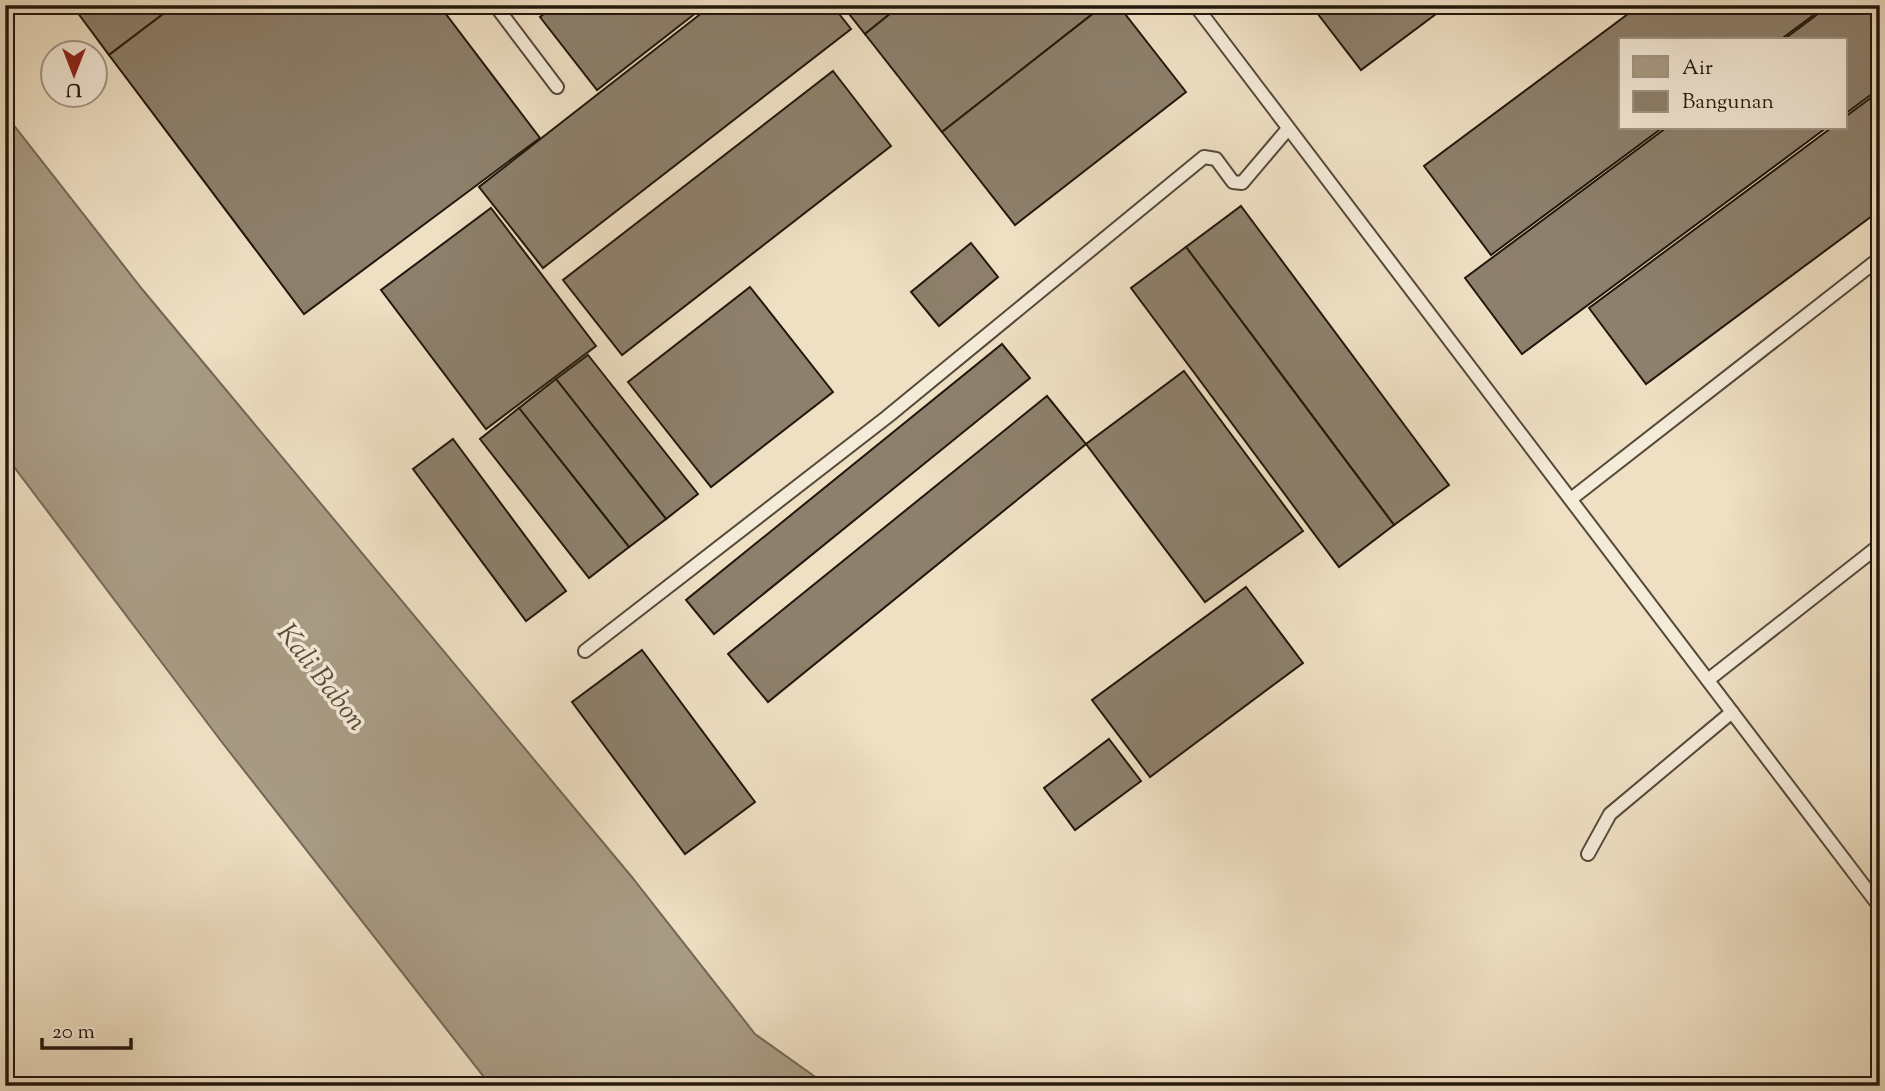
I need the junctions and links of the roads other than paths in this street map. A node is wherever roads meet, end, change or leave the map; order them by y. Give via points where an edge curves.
1 (495, 5) edge
2 (1195, 5) edge
3 (557, 87) dead end
4 (1287, 130) junction
5 (1880, 258) edge
6 (1571, 499) junction
7 (1880, 545) edge
8 (585, 651) dead end
9 (1708, 680) junction
10 (1732, 712) junction
11 (1588, 854) dead end
12 (1880, 907) edge

1 - 3 lane
2 - 4 lane
4 - 6 lane
4 - 8 lane via 1242,183 1233,182 1216,159 1204,157 887,417
5 - 6 lane
6 - 9 lane
7 - 9 lane
9 - 10 lane
10 - 11 lane via 1610,814
10 - 12 lane

